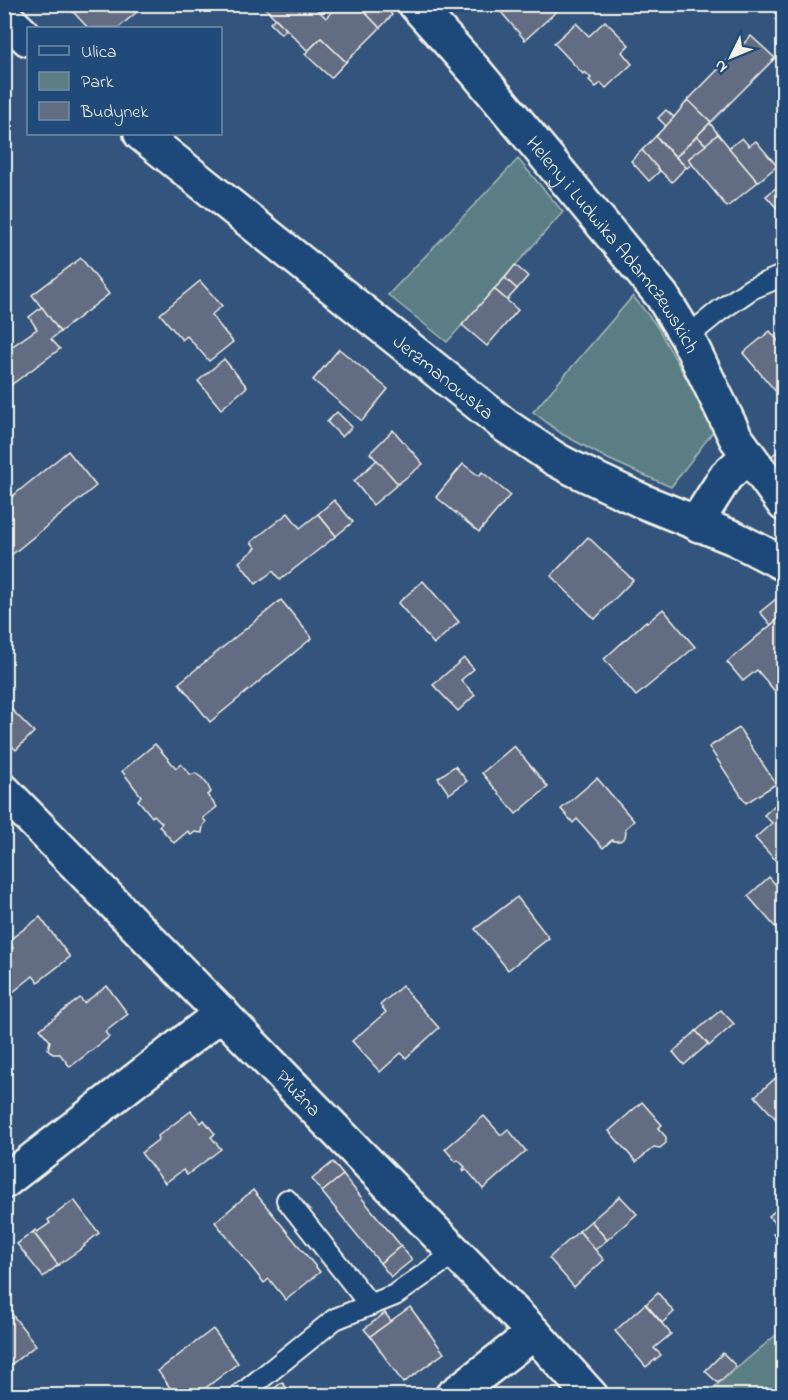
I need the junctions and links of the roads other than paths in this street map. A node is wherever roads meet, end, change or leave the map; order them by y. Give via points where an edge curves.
1 (415, 4) edge
2 (4, 16) edge
3 (27, 38) edge
4 (142, 135) edge
5 (783, 275) edge
6 (687, 337) junction
7 (742, 447) junction
8 (783, 504) edge
9 (699, 525) junction
10 (783, 564) edge
11 (4, 791) edge
12 (222, 1013) junction
13 (4, 1182) edge
14 (286, 1200) dead end
15 (455, 1252) junction
16 (370, 1305) junction
17 (534, 1333) junction
18 (239, 1395) edge
19 (452, 1395) edge
20 (591, 1395) edge

1 - 6 street, Heleny i Ludwika Adamczewskich via 662,296
2 - 3 street
4 - 9 street, Jerzmanowska via 506,426 572,468
5 - 6 lane via 751,289
6 - 7 street, Heleny i Ludwika Adamczewskich
7 - 8 street, Heleny i Ludwika Adamczewskich
7 - 9 street
9 - 10 street, Jerzmanowska
11 - 12 street, Płużna
12 - 13 street
12 - 15 street, Płużna
14 - 16 lane
15 - 16 lane via 395,1295
15 - 17 street, Płużna
16 - 18 lane via 335,1319
17 - 19 street
17 - 20 street, Płużna

